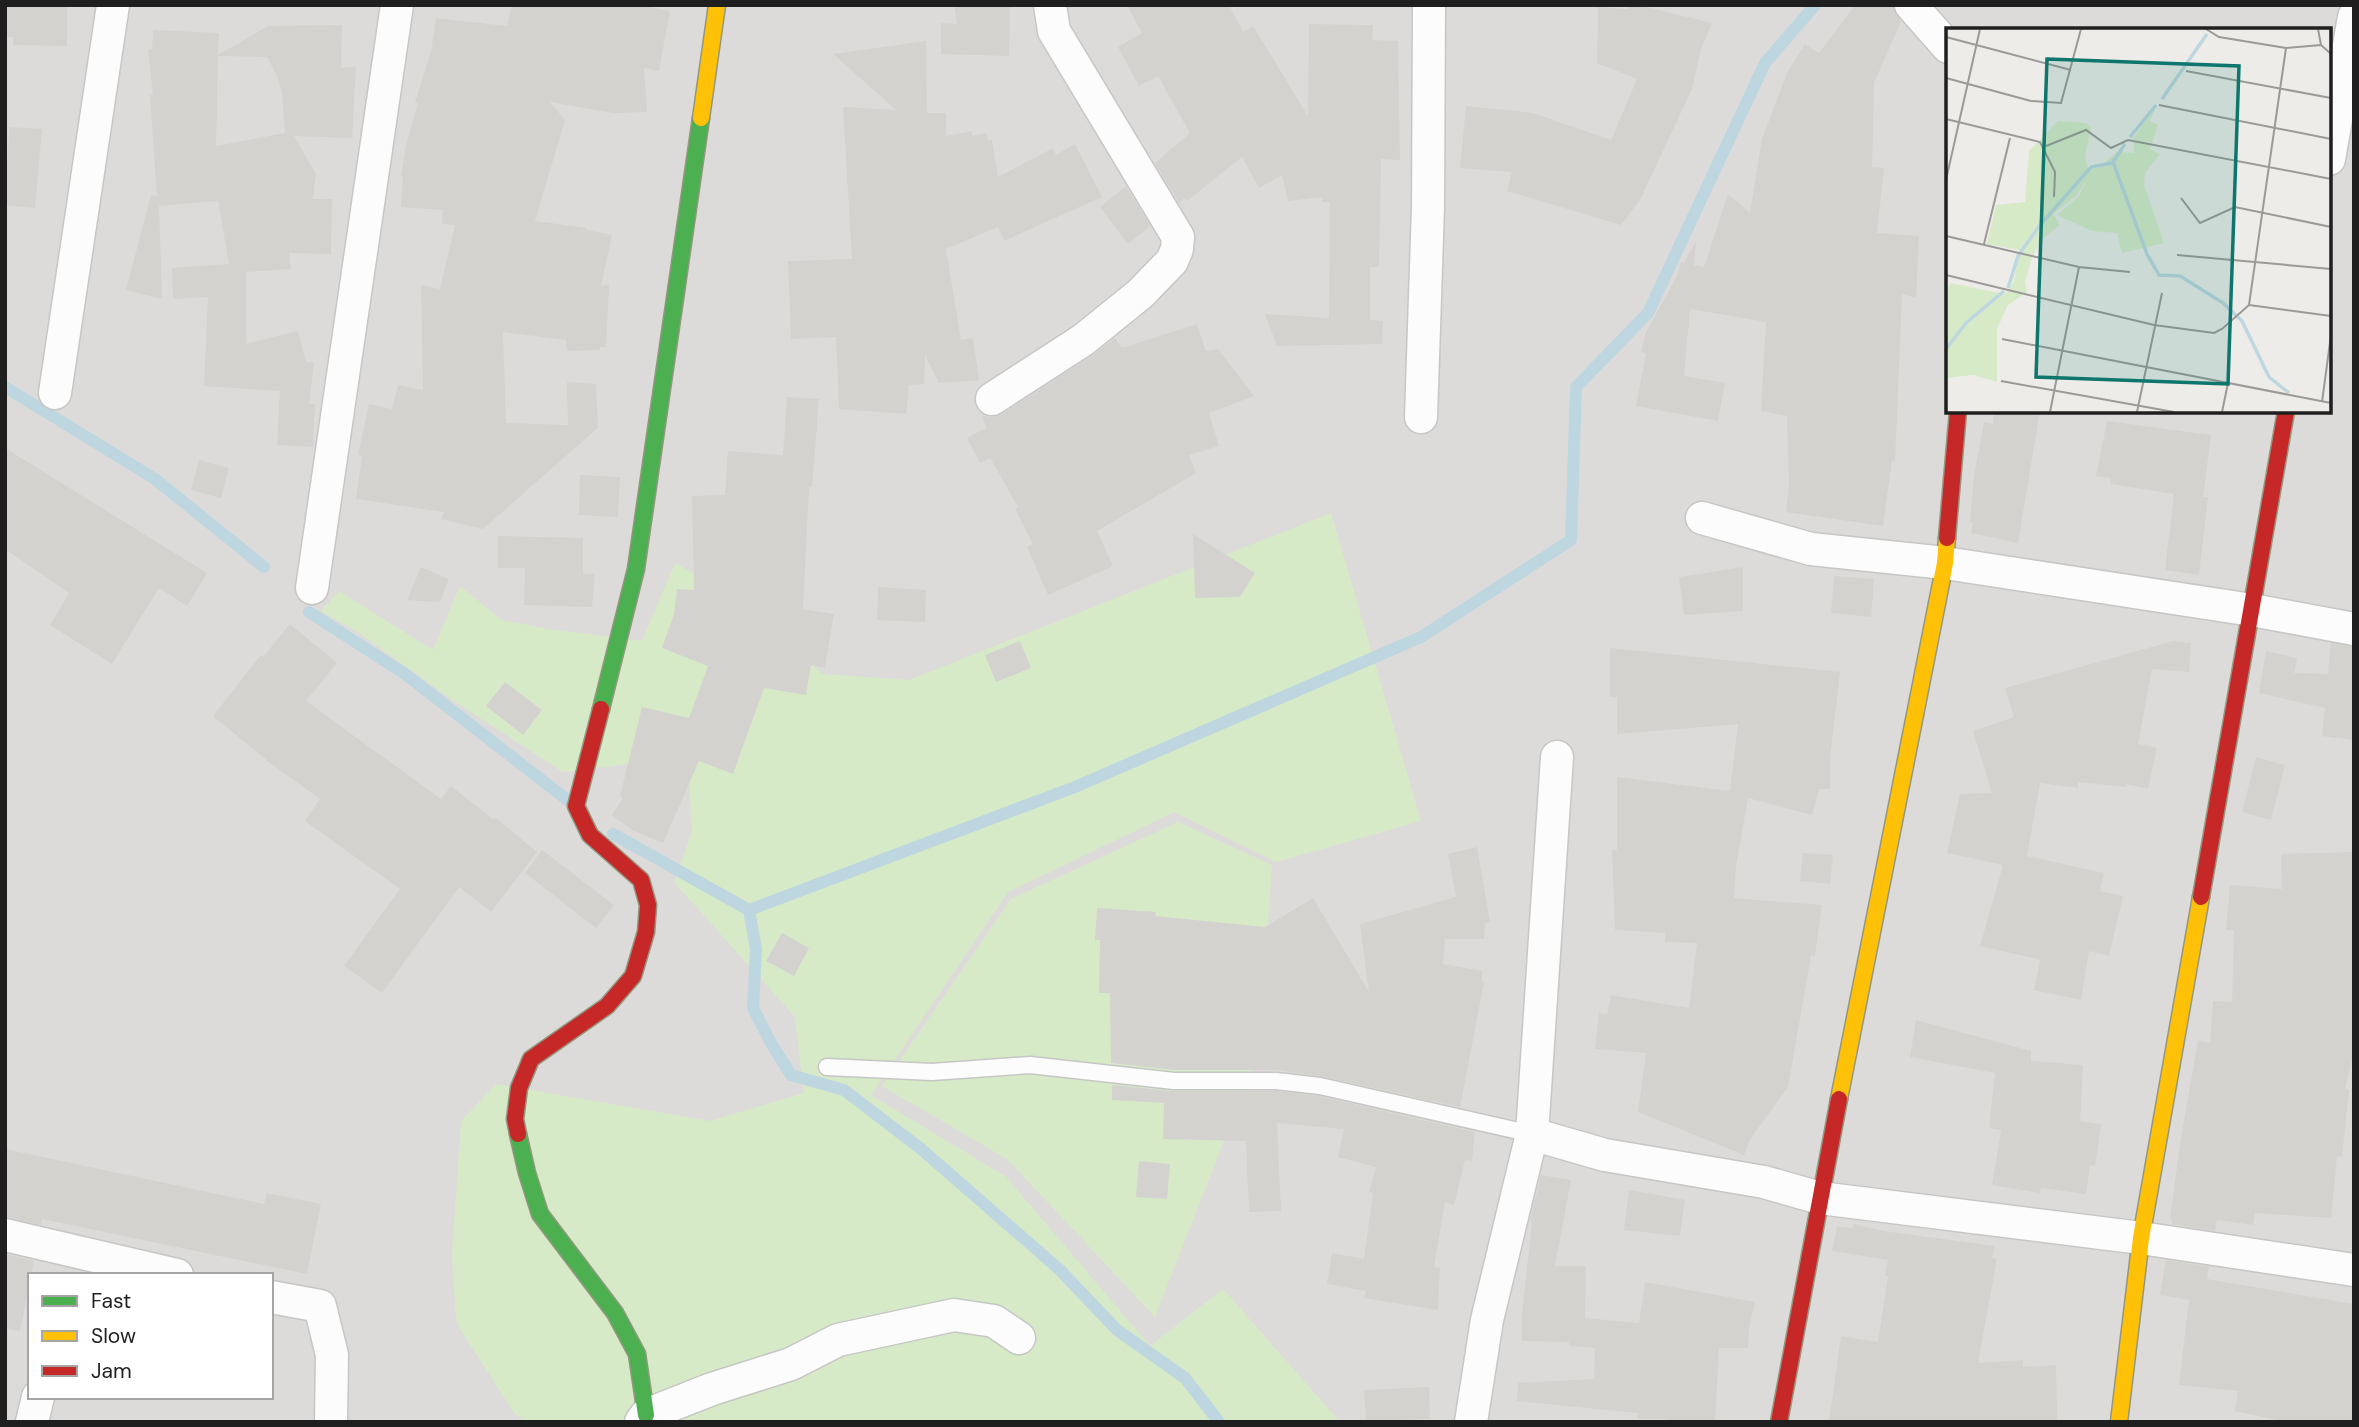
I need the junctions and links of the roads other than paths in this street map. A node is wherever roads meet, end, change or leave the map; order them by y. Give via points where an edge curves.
1 (113, 5) edge
2 (397, 5) edge
3 (717, 5) edge
4 (1050, 5) edge
5 (1429, 5) edge
6 (1912, 5) edge
7 (2354, 17) edge
8 (1946, 45) edge
9 (2331, 148) edge
10 (55, 393) dead end
11 (992, 399) dead end
12 (1958, 413) edge
13 (2286, 413) edge
14 (1421, 417) dead end
15 (1702, 518) dead end
16 (1945, 563) junction
17 (312, 588) dead end
18 (2252, 610) junction
19 (2354, 629) edge
20 (1558, 757) dead end
21 (827, 1067) dead end
22 (1532, 1134) junction
23 (1820, 1198) junction
24 (5, 1235) edge
25 (2141, 1238) junction
26 (71, 1262) edge
27 (2354, 1270) edge
28 (161, 1273) edge
29 (273, 1297) edge
30 (1019, 1338) dead end
31 (38, 1399) edge
32 (644, 1418) edge
33 (32, 1422) edge
34 (331, 1422) edge
35 (1471, 1422) edge
36 (1779, 1422) edge
37 (2119, 1422) edge

1 - 10 street
2 - 17 street
3 - 32 street via 636,569 576,806 590,835 641,880 649,905 646,932 633,976 607,1006 531,1059 519,1088 515,1119 540,1214 615,1312 637,1354
4 - 11 street via 1054,32 1178,237 1177,249 1172,261 1131,301 1083,340
5 - 14 street
6 - 8 street
7 - 9 street
12 - 16 street
13 - 18 street
15 - 16 street via 1811,549
16 - 18 street
16 - 23 street
18 - 19 street
18 - 25 street
20 - 22 street
21 - 22 lane via 932,1072 1030,1065 1174,1081 1321,1086
22 - 23 street via 1605,1155 1765,1182
22 - 35 street via 1487,1320
23 - 25 street
23 - 36 street
24 - 26 street
25 - 27 street
25 - 37 street
26 - 28 street
29 - 34 street via 320,1306 332,1355
30 - 32 street via 994,1321 954,1315 838,1340 791,1364 712,1389
31 - 33 street

